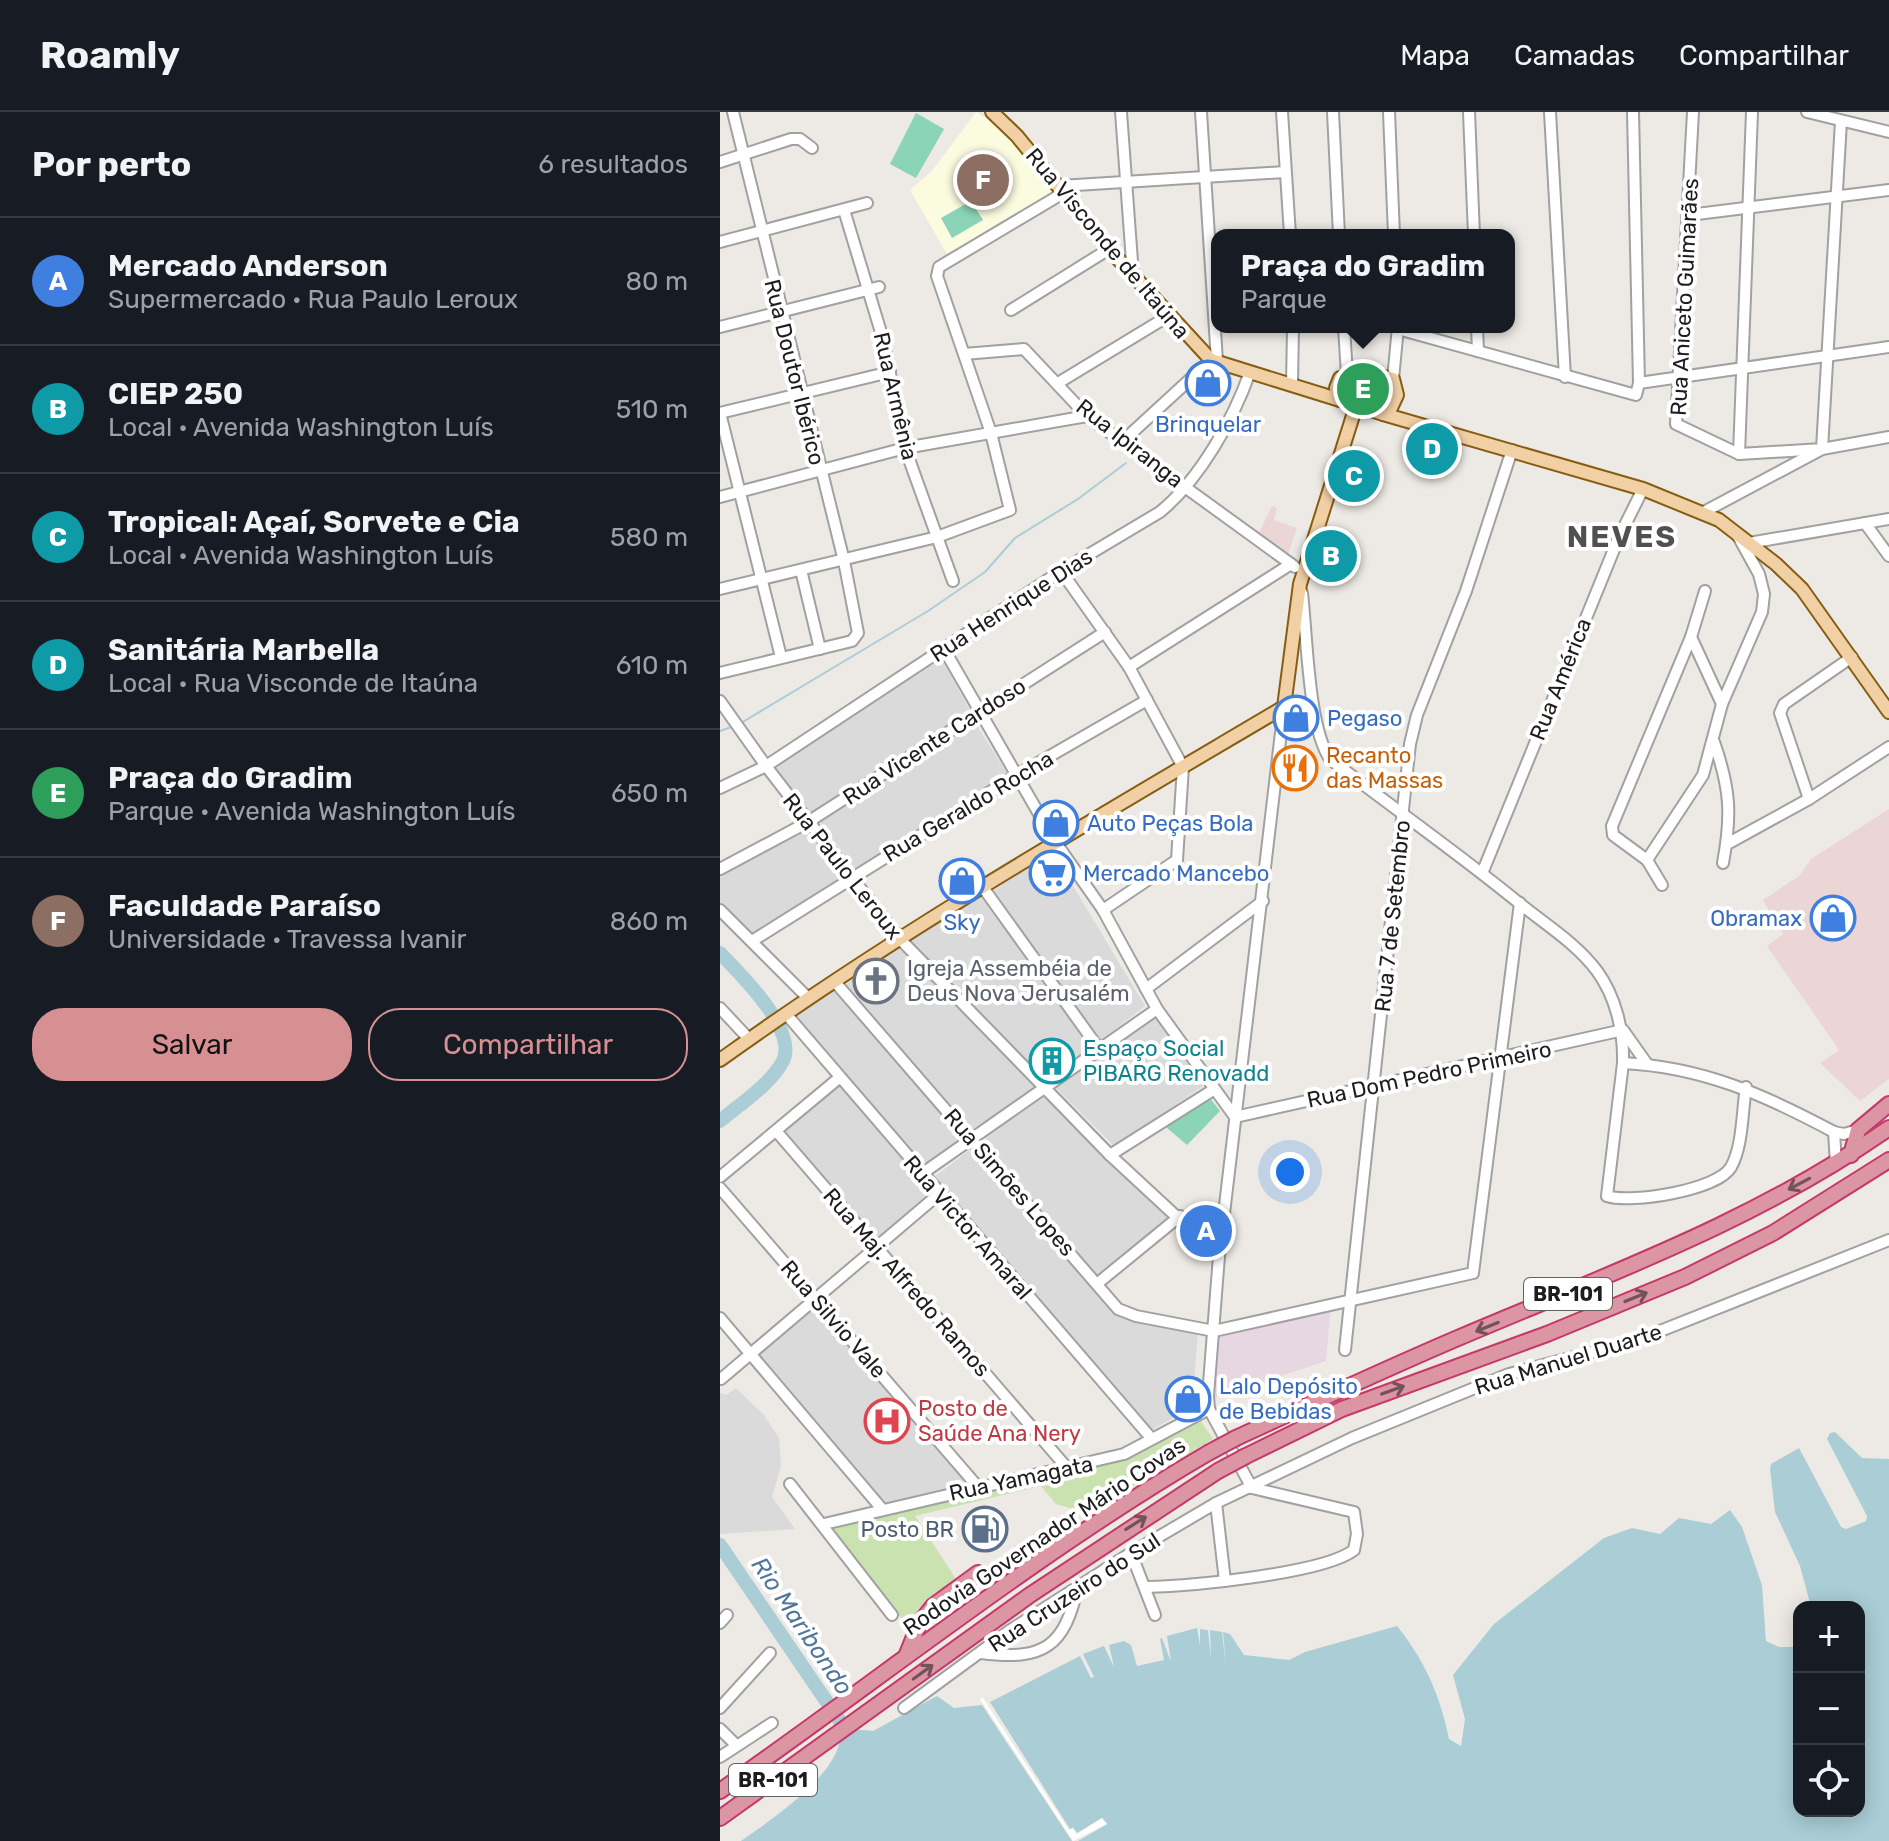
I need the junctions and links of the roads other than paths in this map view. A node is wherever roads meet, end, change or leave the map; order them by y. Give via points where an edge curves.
1 (733, 112) edge
2 (992, 112) edge
3 (1121, 112) edge
4 (1201, 112) edge
5 (1282, 112) edge
6 (1333, 112) edge
7 (1389, 112) edge
8 (1469, 112) edge
9 (1550, 112) edge
10 (1633, 112) edge
11 (1693, 112) edge
12 (1752, 112) edge
13 (1807, 112) edge
14 (1841, 121) junction
15 (1889, 132) edge
16 (812, 148) dead end
17 (744, 155) junction
18 (720, 162) edge
19 (1285, 172) junction
20 (1206, 178) junction
21 (1128, 182) junction
22 (1063, 189) junction
23 (1889, 190) edge
24 (1836, 199) junction
25 (867, 203) dead end
26 (1747, 207) junction
27 (844, 210) junction
28 (1689, 215) junction
29 (1290, 229) edge
30 (1339, 229) edge
31 (1394, 229) edge
32 (1474, 229) edge
33 (760, 232) junction
34 (720, 242) edge
35 (1109, 249) junction
36 (1133, 275) junction
37 (874, 289) junction
38 (1211, 292) edge
39 (1011, 310) dead end
40 (781, 313) junction
41 (1170, 315) junction
42 (720, 327) edge
43 (1213, 333) edge
44 (1293, 333) edge
45 (1344, 333) edge
46 (1398, 333) edge
47 (1415, 333) edge
48 (1477, 333) edge
49 (1889, 347) edge
50 (1478, 351) junction
51 (964, 354) junction
52 (1828, 357) junction
53 (1214, 360) junction
54 (1739, 368) junction
55 (890, 372) junction
56 (1250, 372) junction
57 (1343, 376) junction
58 (1565, 377) junction
59 (1393, 379) junction
60 (1681, 380) junction
61 (1058, 383) junction
62 (1639, 383) junction
63 (1292, 385) junction
64 (1321, 393) junction
65 (803, 395) junction
66 (1397, 395) junction
67 (1340, 400) junction
68 (1356, 406) junction
69 (720, 413) edge
70 (1383, 414) junction
71 (1087, 416) junction
72 (1418, 425) junction
73 (991, 433) junction
74 (1889, 437) edge
75 (1124, 440) junction
76 (905, 448) junction
77 (1822, 449) junction
78 (1512, 450) junction
79 (1739, 454) junction
80 (820, 471) junction
81 (1184, 486) junction
82 (1643, 489) junction
83 (740, 492) junction
84 (720, 497) edge
85 (1702, 513) junction
86 (1889, 519) edge
87 (1865, 523) junction
88 (1735, 531) junction
89 (937, 537) junction
90 (1749, 543) junction
91 (1889, 556) edge
92 (844, 561) junction
93 (1291, 564) junction
94 (801, 570) junction
95 (1061, 571) junction
96 (1302, 578) junction
97 (761, 580) junction
98 (953, 581) dead end
99 (720, 589) edge
100 (1705, 591) dead end
101 (1105, 632) junction
102 (1691, 637) junction
103 (820, 649) junction
104 (944, 649) junction
105 (781, 657) junction
106 (1852, 657) junction
107 (1129, 667) junction
108 (720, 673) edge
109 (1147, 700) junction
110 (720, 701) edge
111 (1722, 704) junction
112 (1284, 707) junction
113 (979, 712) junction
114 (1889, 712) edge
115 (1714, 740) junction
116 (1889, 747) edge
117 (766, 766) junction
118 (1183, 767) junction
119 (1017, 775) junction
120 (720, 788) edge
121 (1809, 799) junction
122 (1404, 813) junction
123 (808, 822) junction
124 (1054, 840) junction
125 (1727, 844) junction
126 (1647, 860) junction
127 (1723, 863) dead end
128 (720, 869) edge
129 (1483, 871) junction
130 (851, 877) junction
131 (1662, 885) dead end
132 (982, 886) junction
133 (1263, 901) junction
134 (1520, 903) junction
135 (720, 910) edge
136 (1103, 910) junction
137 (898, 937) junction
138 (752, 941) junction
139 (835, 982) junction
140 (1146, 989) junction
141 (809, 999) junction
142 (720, 1008) edge
143 (1157, 1009) junction
144 (779, 1019) junction
145 (1623, 1030) junction
146 (749, 1039) junction
147 (1099, 1049) junction
148 (1502, 1058) junction
149 (720, 1060) edge
150 (1623, 1063) junction
151 (1647, 1064) junction
152 (839, 1078) junction
153 (1373, 1085) junction
154 (1043, 1086) junction
155 (1746, 1087) junction
156 (1213, 1090) junction
157 (1889, 1104) edge
158 (1235, 1117) junction
159 (1889, 1128) edge
160 (1858, 1130) junction
161 (777, 1132) junction
162 (1834, 1132) junction
163 (973, 1139) junction
164 (1110, 1155) junction
165 (1851, 1155) junction
166 (1889, 1160) edge
167 (1836, 1164) junction
168 (923, 1173) junction
169 (720, 1177) edge
170 (720, 1188) edge
171 (939, 1194) junction
172 (1180, 1216) junction
173 (1889, 1240) edge
174 (878, 1246) junction
175 (1219, 1256) junction
176 (1098, 1283) junction
177 (817, 1299) junction
178 (1351, 1300) junction
179 (720, 1318) edge
180 (1214, 1331) junction
181 (1345, 1350) dead end
182 (752, 1354) junction
183 (721, 1379) edge
184 (1209, 1409) junction
185 (1151, 1438) junction
186 (1068, 1469) junction
187 (790, 1484) dead end
188 (978, 1487) junction
189 (1252, 1488) junction
190 (1216, 1503) junction
191 (882, 1509) junction
192 (824, 1524) junction
193 (1131, 1553) junction
194 (978, 1573) dead end
195 (1225, 1581) junction
196 (1078, 1585) junction
197 (1146, 1587) junction
198 (892, 1615) dead end
199 (1155, 1615) dead end
200 (770, 1653) dead end
201 (981, 1653) junction
202 (907, 1654) junction
203 (720, 1708) edge
204 (904, 1708) dead end
205 (772, 1723) dead end
206 (720, 1729) edge
207 (736, 1745) junction
208 (720, 1757) edge
209 (720, 1791) edge
210 (720, 1818) edge

1 - 17 street, Rua Doutor Ibérico
2 - 22 main road, Rua Visconde de Itaúna
3 - 21 street
4 - 20 street
5 - 19 street
6 - 30 street
7 - 31 street
8 - 32 street
9 - 58 street
10 - 62 street
11 - 28 street, Rua Aniceto Guimarães
12 - 26 street
13 - 14 street
14 - 15 street
14 - 24 street
16 - 17 street via 791,139
17 - 18 street
17 - 33 street, Rua Doutor Ibérico
19 - 20 street
19 - 29 street
20 - 21 street
20 - 38 street
21 - 22 street
21 - 36 street
22 - 35 main road, Rua Visconde de Itaúna
22 - 51 street via 939,267 939,285
23 - 24 street
24 - 26 street
24 - 52 street
25 - 27 street
26 - 28 street
26 - 54 street
27 - 33 street
27 - 37 street, Rua Armênia
28 - 60 street, Rua Aniceto Guimarães
33 - 34 street
33 - 40 street, Rua Doutor Ibérico
35 - 36 main road, Rua Visconde de Itaúna
35 - 39 street
36 - 41 main road, Rua Visconde de Itaúna
37 - 40 street
37 - 55 street, Rua Armênia
40 - 42 street
40 - 65 street, Rua Doutor Ibérico
41 - 53 main road, Rua Visconde de Itaúna
41 - 61 street
43 - 53 street
44 - 63 street
45 - 57 street
46 - 59 street
47 - 50 street
48 - 50 street
49 - 52 street
50 - 58 street
51 - 61 street, Rua Ipiranga via 1024,349
51 - 73 street
52 - 54 street
52 - 77 street
53 - 56 main road, Rua Visconde de Itaúna
53 - 75 street
54 - 60 street
54 - 79 street
55 - 65 street
55 - 76 street, Rua Armênia
56 - 63 main road, Rua Visconde de Itaúna
56 - 81 street, Rua Henrique Dias via 1234,417
57 - 59 main road via 1366,373
57 - 64 main road
57 - 67 main road via 1336,388
58 - 62 street via 1634,396
59 - 66 main road
60 - 62 street
60 - 79 street, Rua Aniceto Guimarães via 1678,428
61 - 71 street, Rua Ipiranga
63 - 64 main road, Rua Visconde de Itaúna
64 - 67 main road, Rua Visconde de Itaúna
65 - 69 street
65 - 80 street, Rua Doutor Ibérico
66 - 70 main road via 1395,405
66 - 72 main road
67 - 68 main road, Rua Visconde de Itaúna
68 - 70 main road, Rua Visconde de Itaúna
68 - 96 main road
69 - 83 street
70 - 72 main road
71 - 73 street
71 - 75 street, Rua Ipiranga
72 - 78 main road
73 - 76 street
73 - 89 street via 1010,510
74 - 77 street
75 - 81 street, Rua Ipiranga
76 - 80 street
76 - 89 street, Rua Armênia
77 - 79 street, Rua Aniceto Guimarães
77 - 85 street
78 - 82 main road
78 - 122 street, Rua 7 de Setembro via 1466,591 1417,715
80 - 83 street
80 - 92 street, Rua Doutor Ibérico
81 - 93 street, Rua Ipiranga
81 - 95 street, Rua Henrique Dias via 1160,512
82 - 85 main road
82 - 129 street, Rua América
83 - 84 street
83 - 97 street
85 - 88 main road
86 - 87 street
87 - 90 street
87 - 91 street
88 - 90 main road
88 - 111 street via 1764,594 1762,612
89 - 92 street
89 - 98 street, Rua Armênia
90 - 106 main road via 1802,589
92 - 94 street
92 - 103 street, Rua Doutor Ibérico via 858,633 852,641
93 - 96 street, Rua Ipiranga
93 - 107 street
94 - 97 street
94 - 103 street
95 - 101 street
95 - 104 street, Rua Henrique Dias
96 - 112 main road
96 - 122 street via 1323,749
97 - 99 street
97 - 105 street
100 - 102 street
101 - 107 street
101 - 113 street, Rua Vicente Cardoso
102 - 111 street
102 - 126 street via 1611,830
103 - 105 street
104 - 113 street
104 - 117 street, Rua Henrique Dias
105 - 108 street
106 - 114 main road
106 - 121 street via 1784,704 1780,713
107 - 109 street
109 - 118 street
109 - 119 street, Rua Geraldo Rocha
110 - 117 street, Rua Paulo Leroux
111 - 115 street
112 - 118 main road
112 - 133 street
113 - 119 street
113 - 123 street, Rua Vicente Cardoso
115 - 125 street via 1731,805
115 - 126 street via 1703,775
116 - 121 street
117 - 120 street, Rua Henrique Dias
117 - 123 street, Rua Paulo Leroux
118 - 124 main road
118 - 136 street via 1177,860
119 - 124 street
119 - 130 street, Rua Geraldo Rocha
121 - 125 street
122 - 129 street
122 - 153 street, Rua 7 de Setembro
123 - 128 street, Rua Vicente Cardoso
123 - 130 street, Rua Paulo Leroux
124 - 132 main road
124 - 136 street
125 - 127 street
126 - 131 street
129 - 134 street
130 - 137 street, Rua Paulo Leroux
130 - 138 street, Rua Geraldo Rocha
132 - 137 main road
132 - 147 street
133 - 140 street
133 - 158 street
134 - 145 street via 1576,947 1599,974
134 - 148 street
135 - 138 street
136 - 140 street
137 - 139 main road
137 - 154 street, Rua Paulo Leroux
138 - 141 street
139 - 141 main road
139 - 163 street, Rua Simões Lopes
140 - 143 street
141 - 144 main road
142 - 146 street
143 - 147 street
143 - 156 street
144 - 146 main road
144 - 152 street, Rua Victor Amaral
145 - 148 street, Rua Dom Pedro Primeiro
145 - 150 street
145 - 151 street
146 - 149 main road
147 - 154 street
148 - 153 street, Rua Dom Pedro Primeiro
148 - 178 street via 1473,1273
150 - 151 street
150 - 155 street via 1607,1196 1627,1201 1726,1175 1733,1164
151 - 155 street
152 - 161 street
152 - 168 street, Rua Victor Amaral
153 - 158 street, Rua Dom Pedro Primeiro
153 - 178 street, Rua 7 de Setembro
154 - 163 street
154 - 164 street, Rua Paulo Leroux
155 - 162 street
156 - 158 street
156 - 164 street
157 - 160 highway
158 - 175 street
159 - 165 highway, Rodovia Governador Mário Covas / BR-101
160 - 162 street
160 - 165 highway
161 - 169 street
161 - 174 street, Rua Maj. Alfredo Ramos
162 - 167 street
163 - 168 street
163 - 176 street, Rua Simões Lopes
164 - 172 street, Rua Paulo Leroux
165 - 167 highway, Rodovia Governador Mário Covas / BR-101
210 -> 166 highway, Rodovia Governador Mário Covas / BR-101, bridge via 1078,1561 1218,1471 1342,1409 1685,1277 1773,1233
167 -> 202 highway, Rodovia Governador Mário Covas / BR-101, bridge via 1667,1252 1236,1438 1098,1522
168 - 171 street, Rua Victor Amaral
170 - 177 street, Rua Silvio Vale
171 - 174 street
171 - 185 street, Rua Victor Amaral
172 - 175 street, Rua Paulo Leroux
172 - 176 street
173 - 189 street, Rua Manuel Duarte via 1635,1341 1509,1374 1352,1438
174 - 177 street
174 - 186 street, Rua Maj. Alfredo Ramos
175 - 180 street
176 - 180 street, Rua Simões Lopes via 1125,1313
177 - 182 street
177 - 188 street, Rua Silvio Vale
178 - 180 street
178 - 181 street, Rua 7 de Setembro
179 - 182 street
180 - 184 street
182 - 183 street
182 - 191 street
184 - 185 street, Rua Yamagata
184 - 189 street
185 - 186 street, Rua Yamagata via 1124,1454
186 - 188 street, Rua Yamagata
187 - 192 street
188 - 191 street, Rua Yamagata
189 - 190 street, Rua Cruzeiro do Sul
189 - 195 street via 1350,1510 1356,1517 1356,1546 1350,1553 1287,1570
190 - 193 street, Rua Cruzeiro do Sul
190 - 195 street
191 - 192 street, Rua Yamagata
192 - 198 street
193 - 196 street, Rua Cruzeiro do Sul
193 - 197 street
194 - 202 highway via 933,1606
195 - 197 street
196 - 201 street, Rua Cruzeiro do Sul
196 - 201 street via 1072,1617 1049,1645 1006,1656
197 - 199 street
200 - 203 street
201 - 204 street, Rua Cruzeiro do Sul
202 - 209 highway, Rodovia Governador Mário Covas / BR-101
205 - 207 street
206 - 207 street
207 - 208 street

